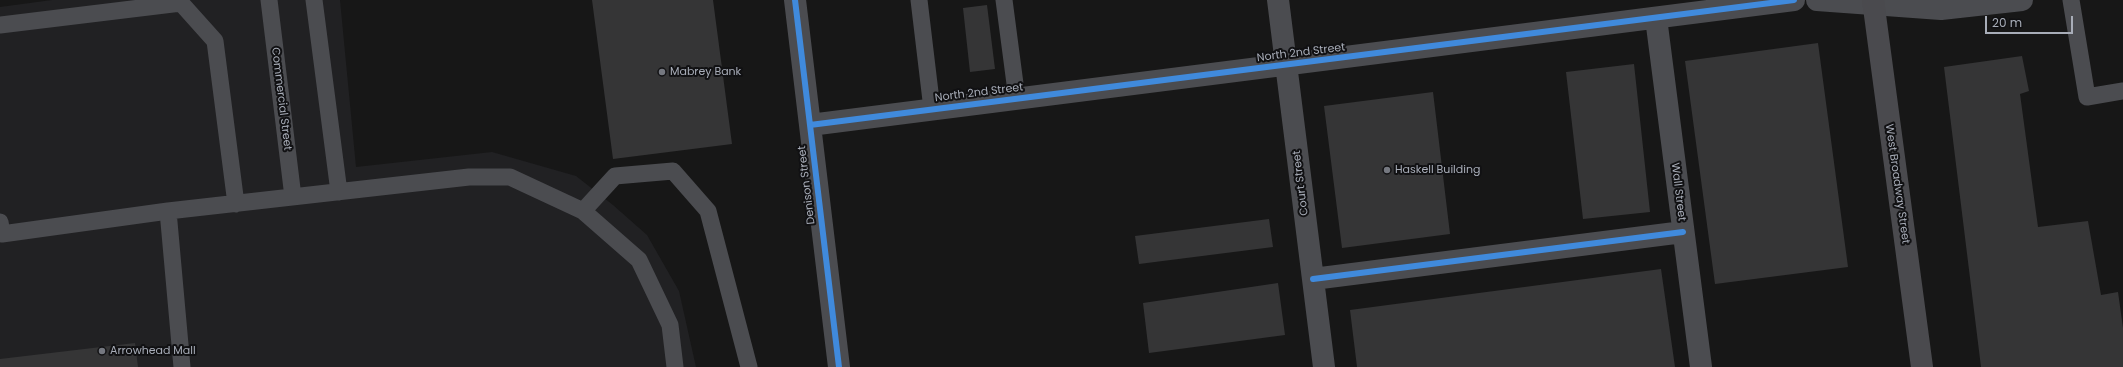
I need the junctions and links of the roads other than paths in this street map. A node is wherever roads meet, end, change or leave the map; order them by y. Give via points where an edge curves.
1 (268, 0) edge
2 (314, 0) edge
3 (795, 0) edge
4 (919, 0) edge
5 (1004, 0) edge
6 (1278, 0) edge
7 (1794, 0) edge
8 (1817, 0) edge
9 (2022, 0) edge
10 (2071, 0) edge
11 (1874, 2) edge
12 (1656, 18) junction
13 (0, 25) edge
14 (1287, 64) junction
15 (2123, 91) edge
16 (1017, 99) junction
17 (932, 109) junction
18 (810, 125) junction
19 (339, 192) junction
20 (293, 197) junction
21 (236, 204) junction
22 (583, 211) junction
23 (168, 212) junction
24 (0, 222) edge
25 (1683, 232) junction
26 (1312, 279) junction
27 (182, 367) edge
28 (675, 367) edge
29 (749, 367) edge
30 (839, 367) edge
31 (1324, 367) edge
32 (1701, 367) edge
33 (1922, 367) edge

1 - 20 lane, Commercial Street
2 - 19 lane
3 - 18 street, Denison Street
4 - 17 lane
5 - 16 lane
6 - 14 street, Court Street
7 - 12 street, North 2nd Street
8 - 11 street
9 - 11 street via 1941,9
10 - 15 lane via 2087,97
11 - 33 street, West Broadway Street
12 - 14 street, North 2nd Street
12 - 25 street, Wall Street
13 - 21 lane via 181,3 215,41
14 - 16 street, North 2nd Street
14 - 26 street, Court Street
16 - 17 street, North 2nd Street
17 - 18 street, North 2nd Street
18 - 30 street, Denison Street
19 - 20 lane
19 - 22 lane via 469,177 510,177
20 - 21 lane
21 - 23 lane
22 - 28 lane via 639,260 670,325
22 - 29 lane via 615,176 673,171 708,210
23 - 24 lane via 2,234
23 - 27 lane
25 - 26 street
25 - 32 street, Wall Street
26 - 31 street, Court Street

